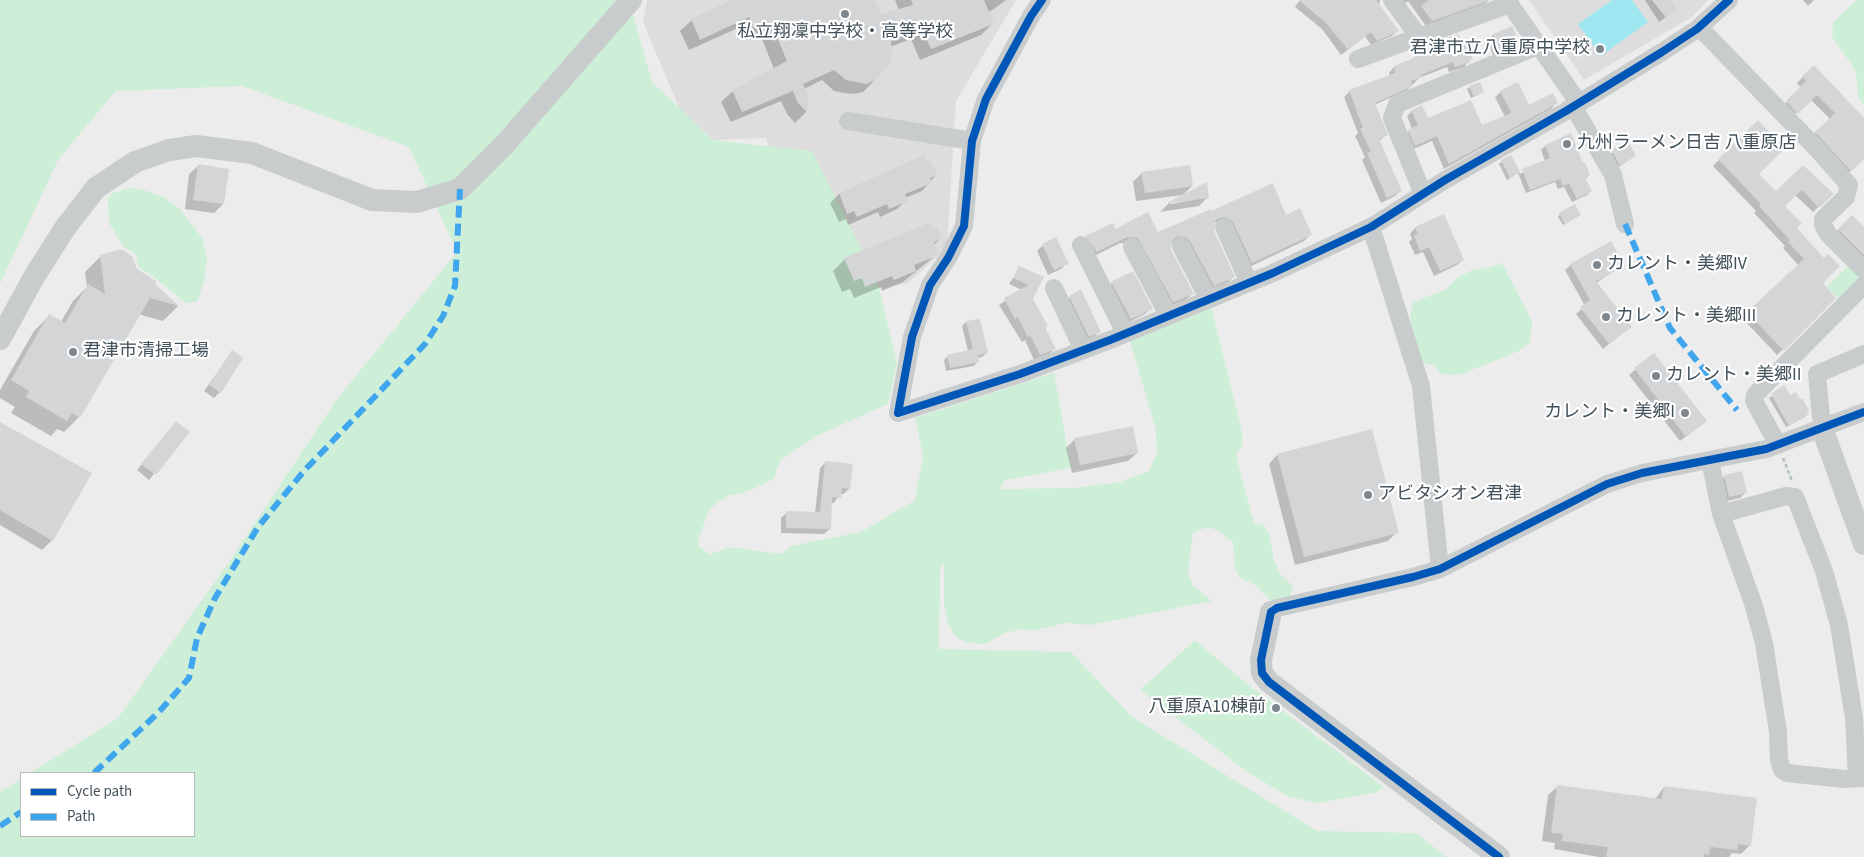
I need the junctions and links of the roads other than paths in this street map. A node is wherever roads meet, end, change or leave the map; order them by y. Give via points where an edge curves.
1 (631, 0) edge
2 (1042, 0) edge
3 (1392, 0) edge
4 (1729, 0) edge
5 (1508, 2) edge
6 (1699, 27) junction
7 (1418, 37) junction
8 (1538, 46) junction
9 (1358, 59) dead end
10 (1575, 104) junction
11 (848, 121) dead end
12 (972, 141) junction
13 (1423, 194) junction
14 (1625, 224) dead end
15 (1371, 227) junction
16 (1224, 228) dead end
17 (1081, 245) dead end
18 (1181, 246) dead end
19 (1132, 248) dead end
20 (1864, 270) edge
21 (1249, 283) junction
22 (1864, 285) edge
23 (1054, 288) dead end
24 (1208, 298) junction
25 (1168, 315) junction
26 (1126, 333) junction
27 (0, 339) edge
28 (1083, 350) junction
29 (1864, 354) edge
30 (1864, 412) edge
31 (1822, 428) junction
32 (1780, 450) junction
33 (1710, 460) junction
34 (1721, 514) junction
35 (1863, 541) edge
36 (1440, 569) junction
37 (1271, 612) joint
38 (1860, 778) edge
39 (1499, 857) edge

1 - 27 street via 505,144 460,189 417,202 372,200 252,153 196,146 169,150 135,162 96,188 34,277
2 - 12 street via 986,99
3 - 7 street
4 - 6 street
5 - 7 street
5 - 8 street
6 - 10 street
6 - 20 street via 1849,185 1846,197 1823,219 1823,225
7 - 9 street
8 - 10 street
8 - 13 street via 1397,104 1392,118
10 - 13 street
10 - 14 street via 1613,175
11 - 12 street
12 - 28 street via 964,226 930,285 912,337 898,413
13 - 15 street
15 - 21 street
15 - 36 street via 1421,386
16 - 21 street
17 - 26 street
18 - 24 street
19 - 25 street
21 - 24 street
22 - 32 street via 1755,395 1754,401
23 - 28 street
24 - 25 street
25 - 26 street
26 - 28 street
29 - 31 street via 1817,374
30 - 31 street
31 - 32 street
31 - 35 street
32 - 33 street
33 - 34 street
33 - 36 street via 1642,473 1607,484
34 - 38 street via 1764,643 1782,770 1844,779
34 - 38 street via 1786,496 1795,497 1824,571 1839,624
36 - 37 street
37 - 39 street via 1261,660 1262,673 1269,682

